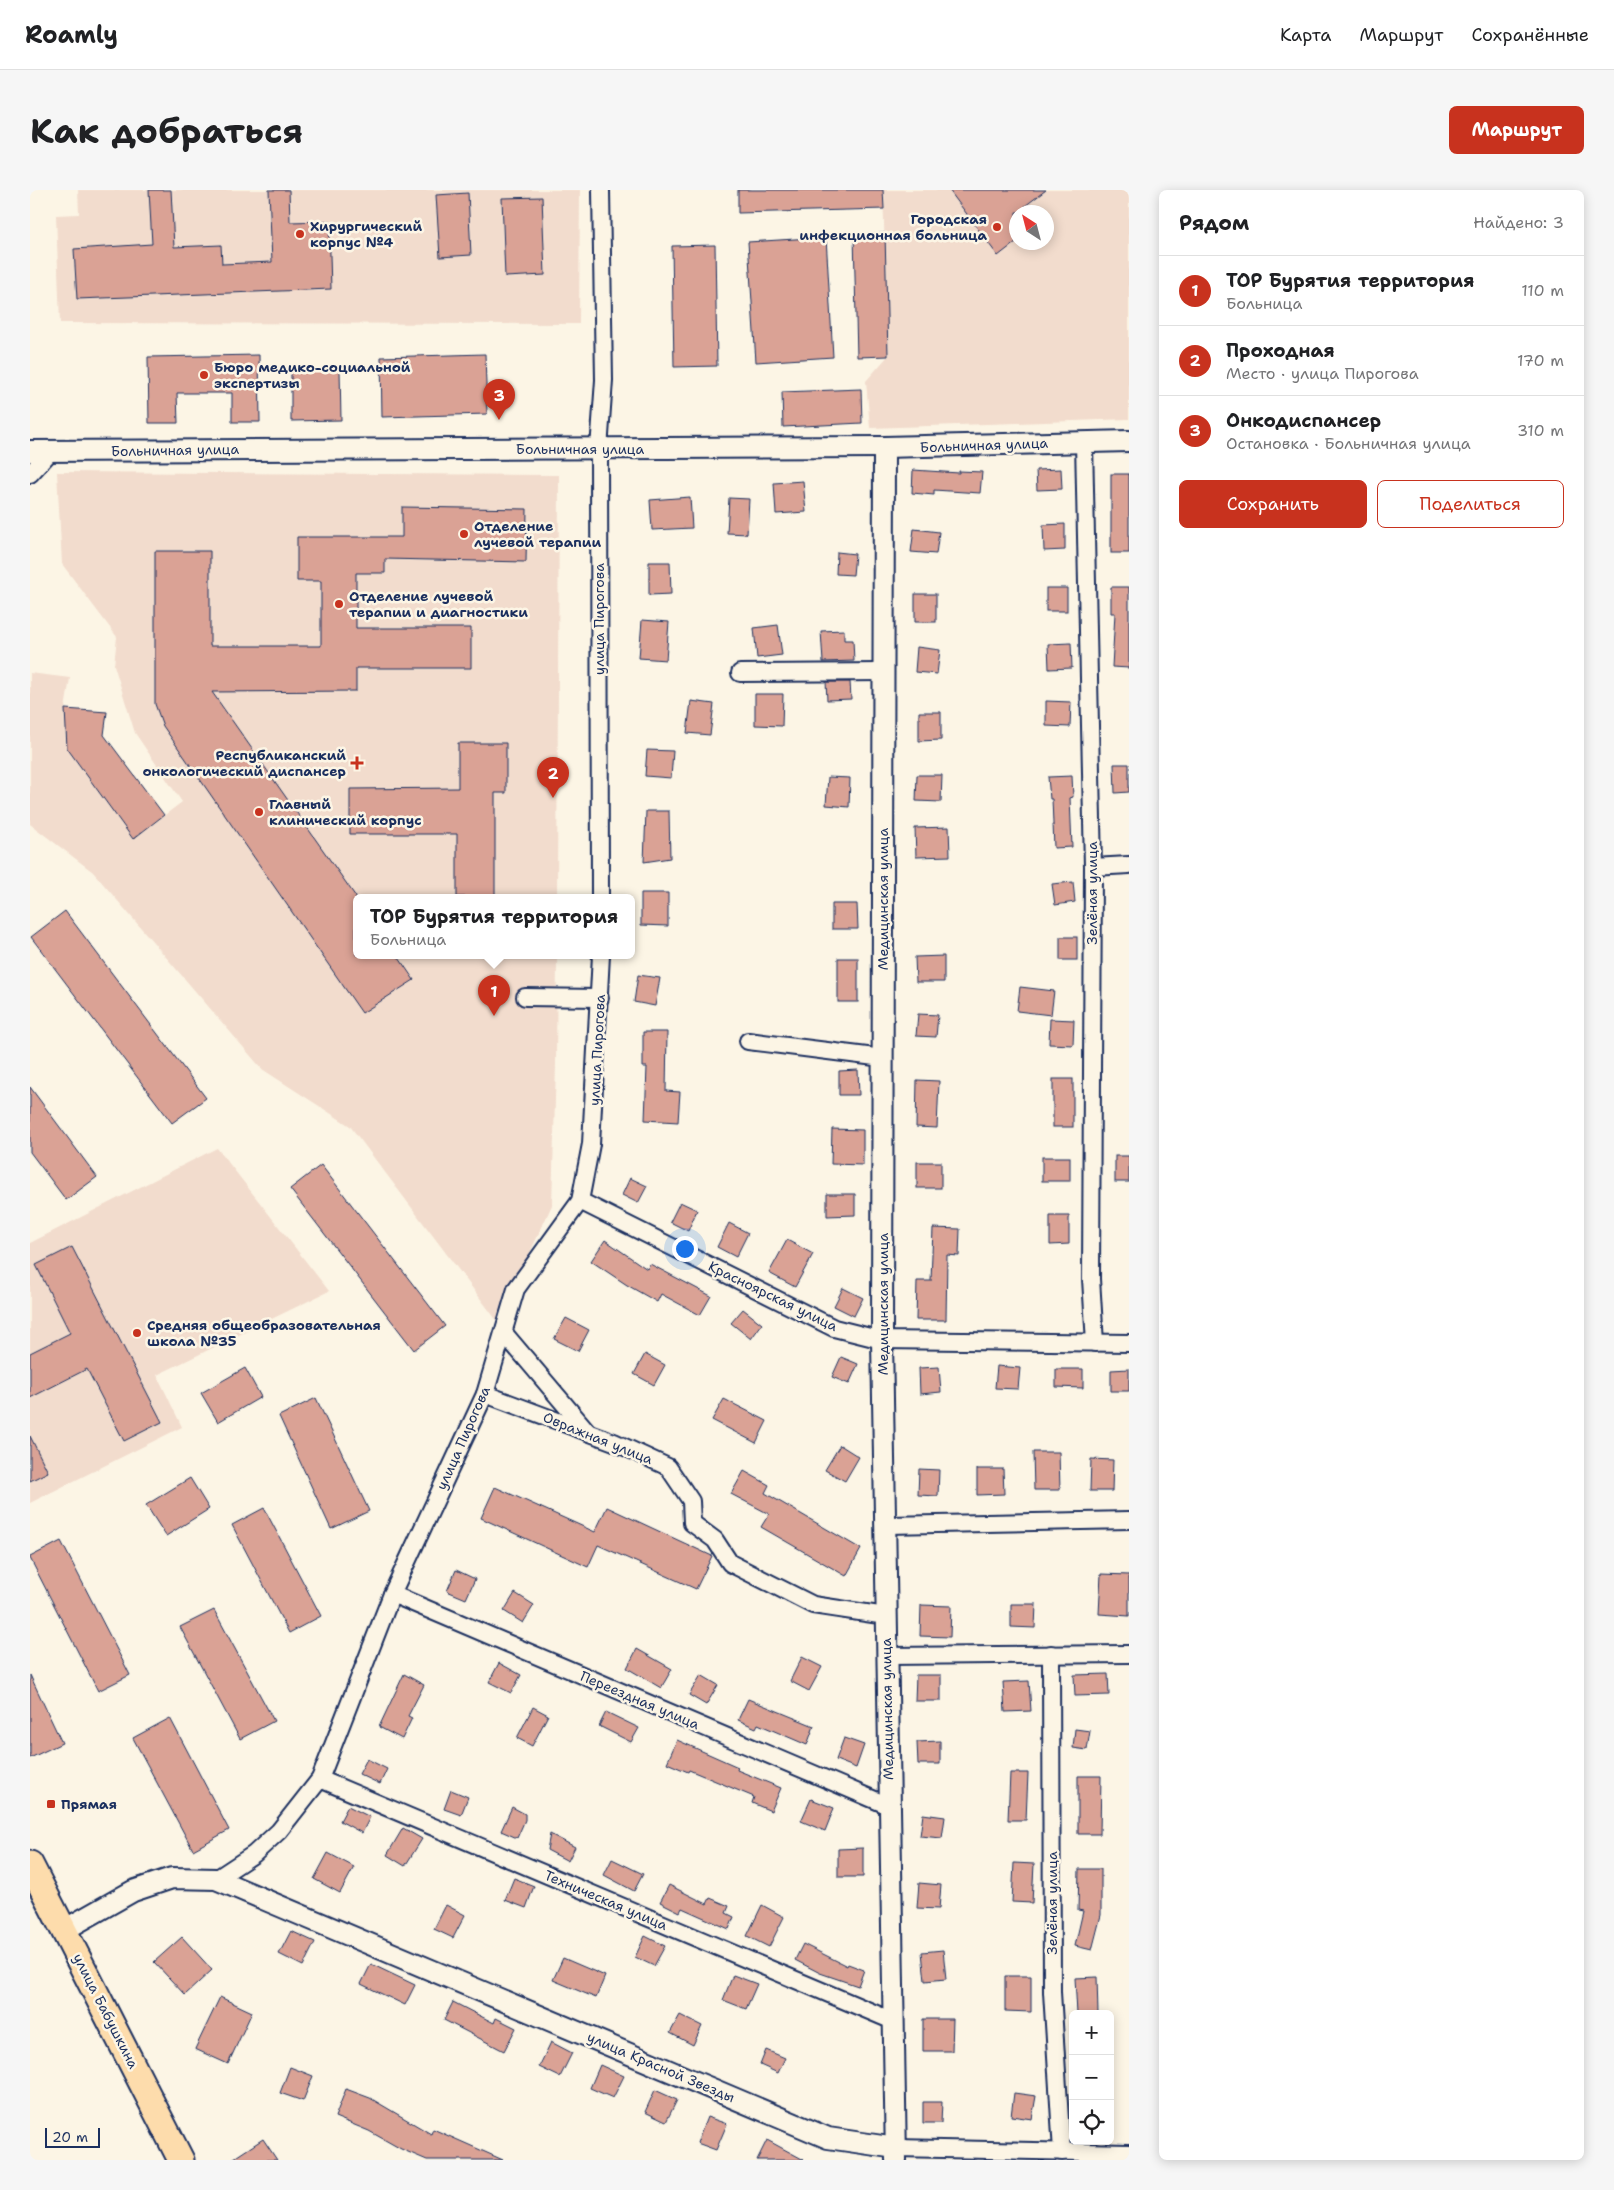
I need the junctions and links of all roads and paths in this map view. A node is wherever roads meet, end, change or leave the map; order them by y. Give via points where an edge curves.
1 (601, 190) edge
2 (1129, 441) edge
3 (1084, 442) junction
4 (884, 447) junction
5 (599, 449) junction
6 (30, 451) edge
7 (51, 451) junction
8 (30, 474) edge
9 (884, 672) junction
10 (740, 673) dead end
11 (1129, 866) edge
12 (1092, 867) junction
13 (600, 894) edge
14 (601, 959) edge
15 (525, 997) dead end
16 (600, 998) junction
17 (748, 1041) dead end
18 (883, 1058) junction
19 (580, 1201) junction
20 (504, 1333) junction
21 (882, 1340) junction
22 (1095, 1343) junction
23 (1129, 1343) edge
24 (485, 1394) junction
25 (589, 1433) junction
26 (1129, 1520) edge
27 (887, 1525) junction
28 (392, 1594) junction
29 (886, 1616) junction
30 (1051, 1654) junction
31 (1129, 1654) edge
32 (887, 1656) junction
33 (320, 1778) junction
34 (888, 1806) junction
35 (30, 1864) edge
36 (216, 1879) junction
37 (64, 1930) junction
38 (893, 2022) junction
39 (1062, 2152) junction
40 (1129, 2152) edge
41 (896, 2154) edge
42 (181, 2160) edge

1 - 5 street, улица Пирогова via 604,380
2 - 3 street, Больничная улица
3 - 4 street, Больничная улица
3 - 12 street, Зелёная улица
4 - 5 street, Больничная улица
4 - 9 street, Медицинская улица
5 - 7 street, Больничная улица
5 - 13 street, улица Пирогова
6 - 7 street, Больничная улица
7 - 8 street
9 - 10 street
9 - 18 street, Медицинская улица
11 - 12 street
12 - 22 street, Зелёная улица via 1091,1279
14 - 16 street, улица Пирогова
15 - 16 street
16 - 19 street, улица Пирогова via 591,1144
17 - 18 street
18 - 21 street, Медицинская улица
19 - 20 street, улица Пирогова via 516,1289
19 - 21 street, Красноярская улица via 834,1328
20 - 24 street, улица Пирогова
20 - 25 street
21 - 22 street, Красноярская улица
21 - 27 street, Медицинская улица
22 - 23 street, Красноярская улица
24 - 25 street, Овражная улица
24 - 28 street, улица Пирогова
25 - 29 street, Овражная улица via 668,1467 691,1502 692,1523 715,1540 730,1563 813,1606
26 - 27 street
27 - 29 street, Медицинская улица
28 - 33 street, улица Пирогова
28 - 34 street, Переездная улица
29 - 32 street, Медицинская улица
30 - 31 street
30 - 32 street
30 - 39 street, Зелёная улица via 1052,1992
32 - 34 street, Медицинская улица
33 - 36 street, улица Пирогова via 279,1831 254,1854
33 - 38 street, Техническая улица
34 - 38 street, Медицинская улица
35 - 37 main road, улица Бабушкина
36 - 37 street via 172,1878 133,1891
36 - 41 street, улица Красной Звезды via 828,2138
37 - 42 main road, улица Бабушкина
38 - 41 street, Медицинская улица
39 - 40 street, улица Красной Звезды
39 - 41 street, улица Красной Звезды

